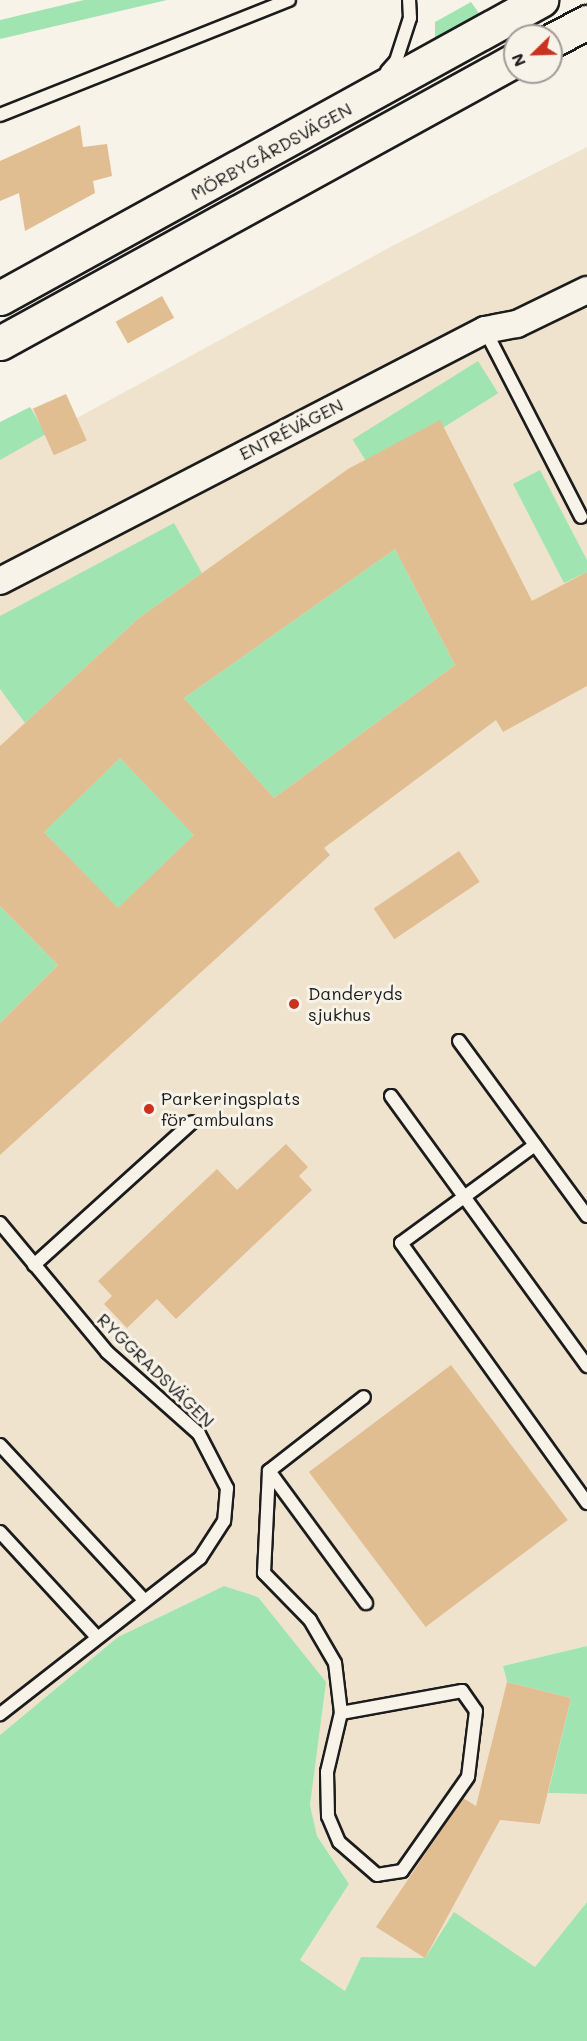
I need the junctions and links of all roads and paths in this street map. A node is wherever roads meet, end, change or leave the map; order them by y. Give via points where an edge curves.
1 (289, 0) edge
2 (409, 0) edge
3 (541, 0) edge
4 (508, 8) edge
5 (587, 22) edge
6 (563, 35) edge
7 (503, 67) edge
8 (353, 107) junction
9 (0, 115) edge
10 (587, 290) edge
11 (0, 298) edge
12 (485, 330) junction
13 (0, 342) edge
14 (581, 517) dead end
15 (0, 581) edge
16 (459, 1041) dead end
17 (391, 1095) dead end
18 (192, 1122) dead end
19 (535, 1145) junction
20 (466, 1200) junction
21 (587, 1216) edge
22 (0, 1223) edge
23 (34, 1265) junction
24 (587, 1366) edge
25 (364, 1397) dead end
26 (0, 1446) edge
27 (269, 1471) junction
28 (587, 1503) edge
29 (0, 1532) edge
30 (144, 1600) junction
31 (366, 1603) dead end
32 (98, 1637) junction
33 (341, 1713) junction
34 (0, 1714) edge

1 - 9 lane
2 - 8 lane via 410,18 396,62
3 - 4 street, MÖRBYGÅRDSVÄGEN
4 - 8 street, MÖRBYGÅRDSVÄGEN
5 - 6 street
7 - 13 street, MÖRBYGÅRDSVÄGEN
8 - 11 street, MÖRBYGÅRDSVÄGEN
10 - 12 street, ENTRÉVÄGEN via 517,324
12 - 14 lane
12 - 15 street, ENTRÉVÄGEN
16 - 19 lane
17 - 20 lane
18 - 23 lane
19 - 20 lane
19 - 21 lane
20 - 24 lane
20 - 28 lane via 401,1244
22 - 23 lane, RYGGRADSVÄGEN
23 - 30 lane, RYGGRADSVÄGEN via 107,1352 199,1434 227,1488 224,1521 200,1558
25 - 27 lane
26 - 30 lane
27 - 31 lane
27 - 33 lane via 264,1573 310,1620 334,1663
29 - 32 lane
30 - 32 lane, RYGGRADSVÄGEN
32 - 34 lane, RYGGRADSVÄGEN
33 - 33 lane via 462,1691 476,1711 468,1777 402,1871 377,1875 364,1867 339,1842 328,1816 327,1772

